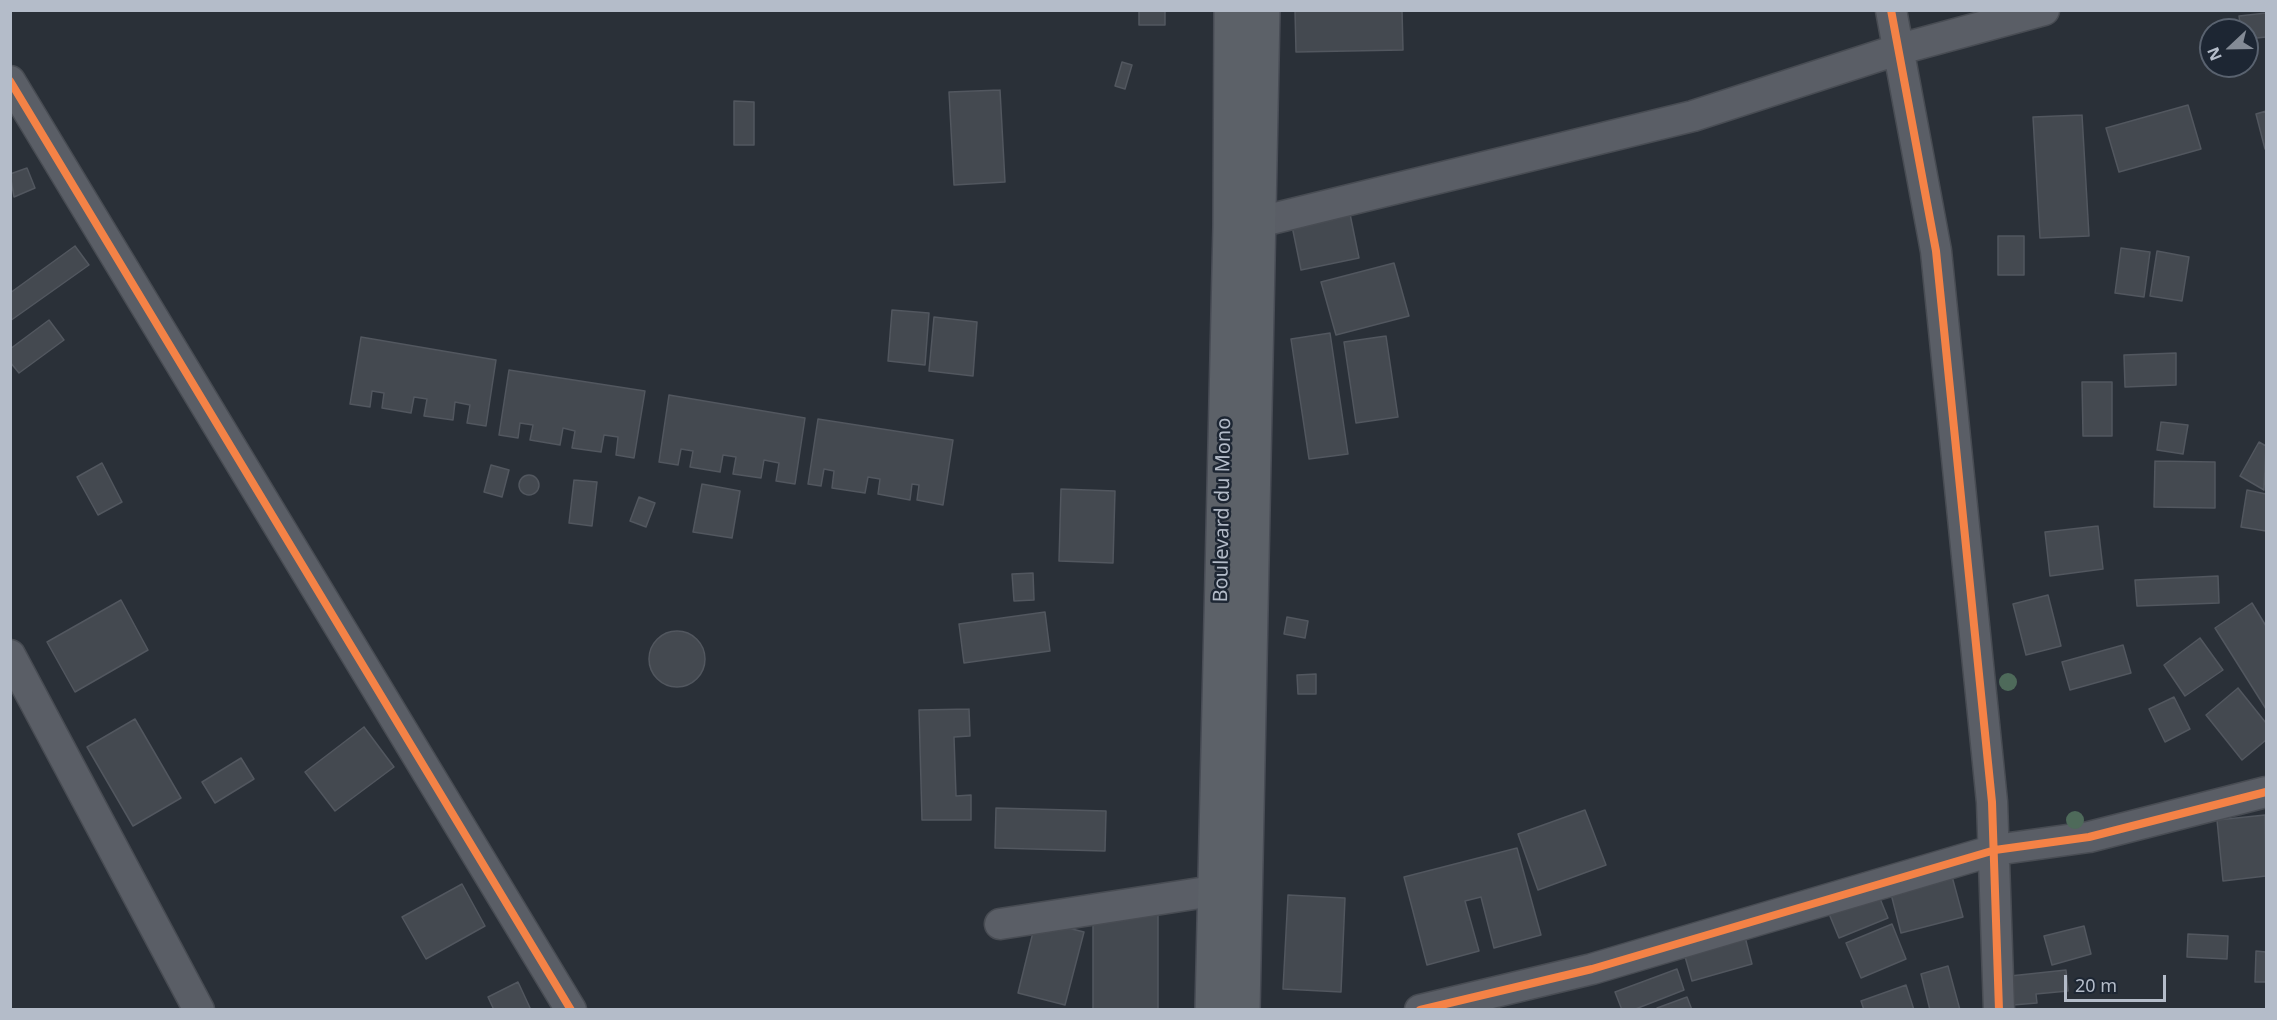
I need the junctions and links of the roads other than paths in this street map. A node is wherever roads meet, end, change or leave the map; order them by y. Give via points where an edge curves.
1 (1232, 10) edge
2 (1263, 10) edge
3 (1891, 10) edge
4 (2044, 10) edge
5 (1900, 49) junction
6 (10, 81) edge
7 (1258, 222) junction
8 (10, 654) edge
9 (2266, 792) edge
10 (1995, 850) junction
11 (1213, 891) junction
12 (1246, 891) junction
13 (1000, 924) dead end
14 (199, 1010) edge
15 (571, 1010) edge
16 (1212, 1010) edge
17 (1243, 1010) edge
18 (1420, 1010) edge
19 (1999, 1010) edge

1 - 11 main road, Boulevard du Mono
2 - 7 main road, Boulevard du Mono
3 - 5 street
4 - 5 street
5 - 7 street via 1694,116
5 - 10 street via 1936,251
6 - 15 street
7 - 12 main road, Boulevard du Mono
8 - 14 street
9 - 10 street via 2088,837
10 - 18 street via 1592,969
10 - 19 street
11 - 12 street
11 - 13 street
11 - 16 main road, Boulevard du Mono
12 - 17 main road, Boulevard du Mono

